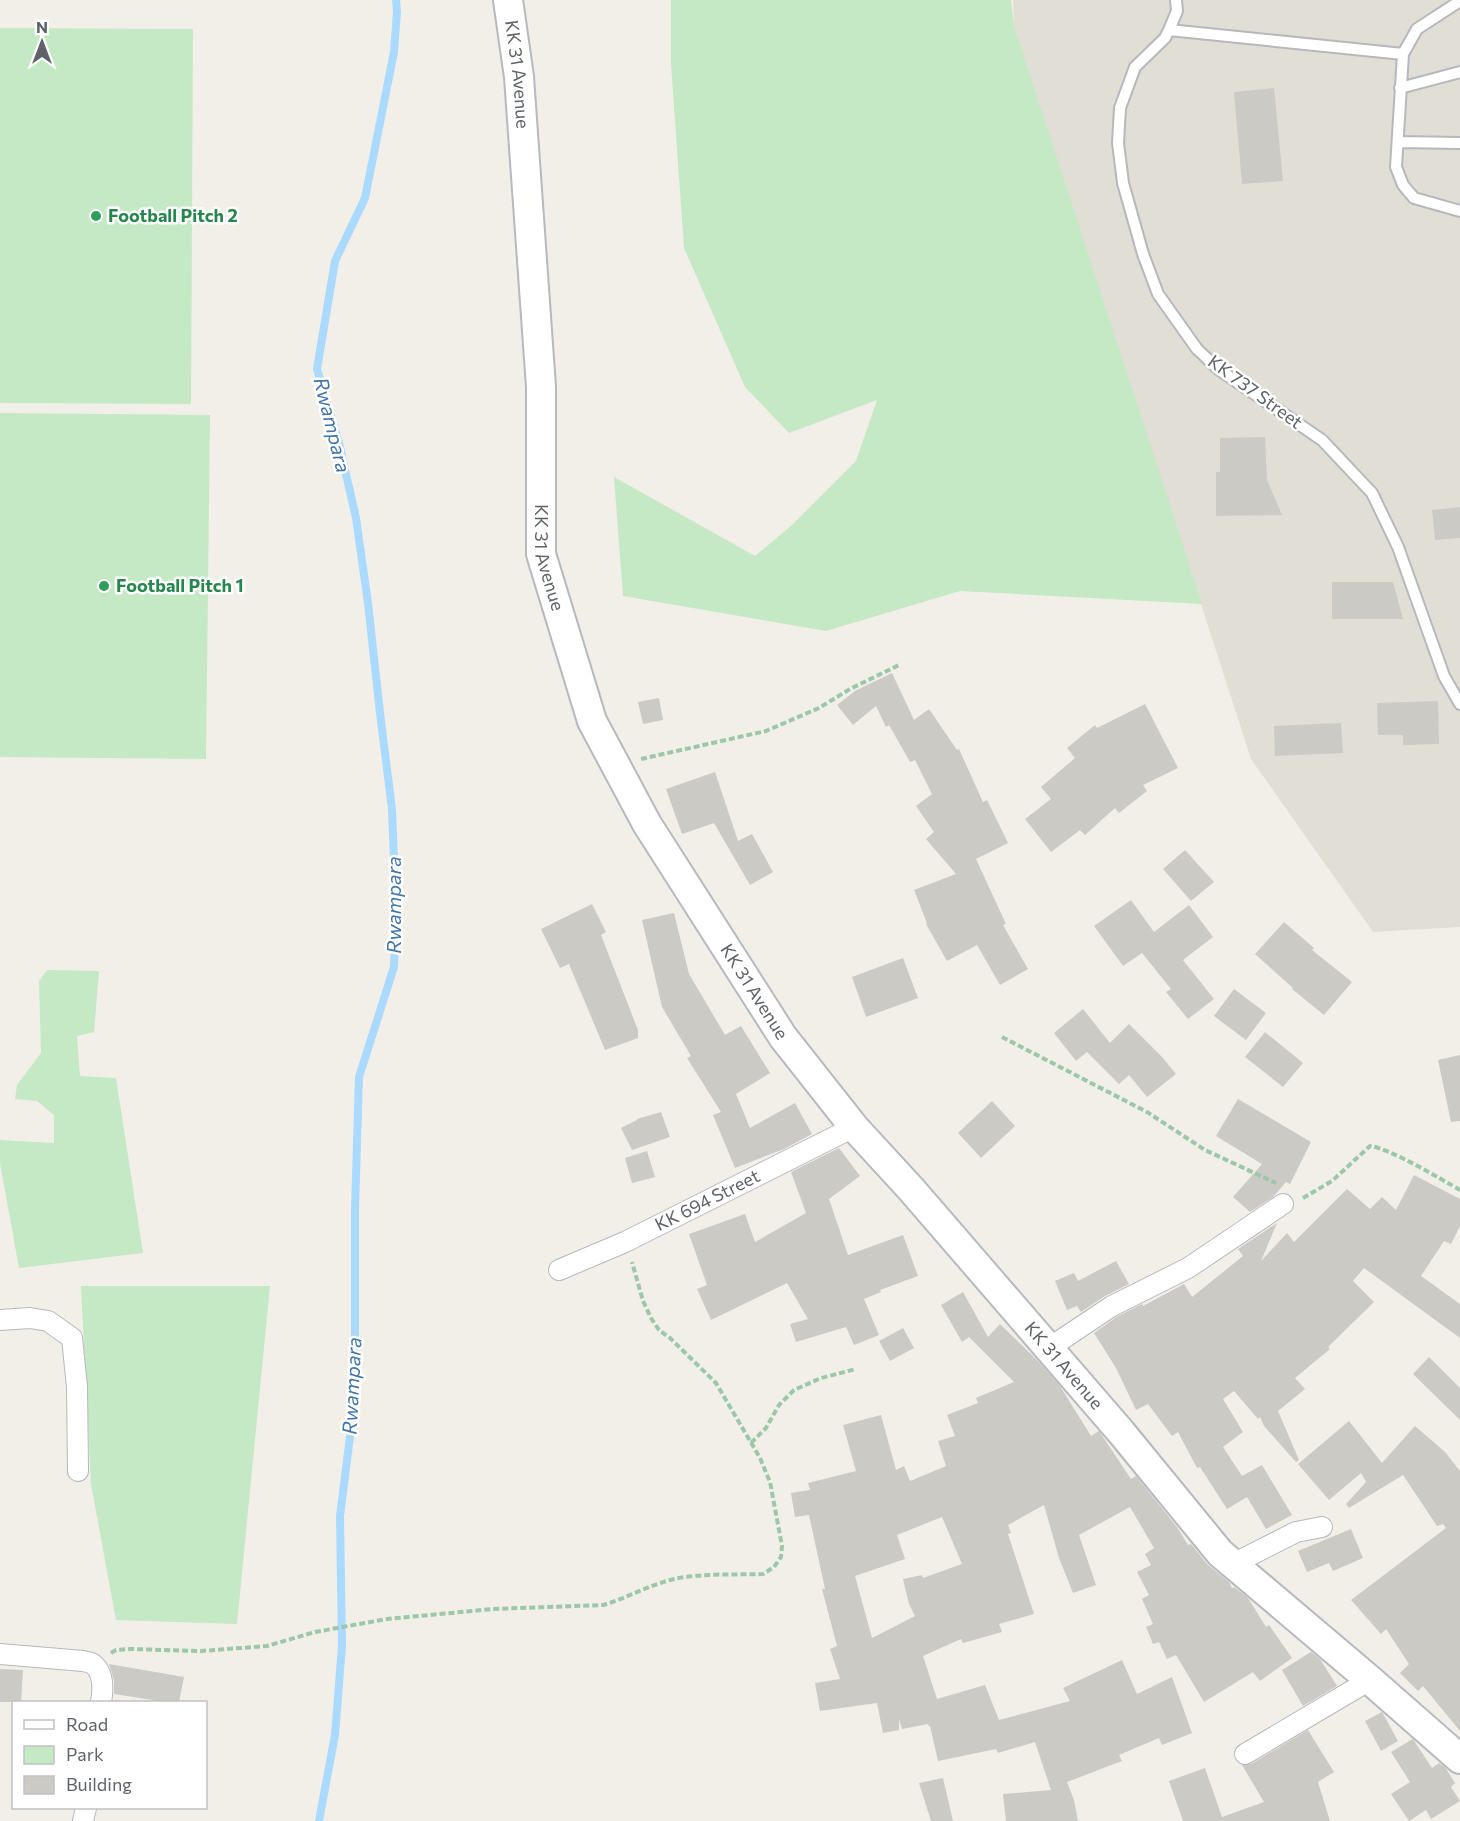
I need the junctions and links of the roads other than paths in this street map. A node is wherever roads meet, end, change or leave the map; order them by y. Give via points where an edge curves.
1 (508, 0) edge
2 (1176, 0) edge
3 (1460, 1) edge
4 (1169, 30) junction
5 (1402, 54) junction
6 (1460, 72) edge
7 (1400, 88) junction
8 (1398, 142) junction
9 (1460, 143) edge
10 (1460, 211) edge
11 (1460, 704) edge
12 (854, 1126) junction
13 (1292, 1201) road end
14 (559, 1270) dead end
15 (0, 1320) edge
16 (1049, 1348) junction
17 (78, 1470) dead end
18 (1322, 1527) dead end
19 (1233, 1564) junction
20 (0, 1654) edge
21 (1370, 1680) junction
22 (101, 1701) edge
23 (1245, 1754) dead end
24 (1460, 1759) edge

1 - 12 street, KK 31 Avenue via 519,77 541,387 541,554 592,721 647,824 783,1037
2 - 4 lane, KK 737 Street via 1177,11
3 - 5 lane via 1417,29
4 - 5 lane
4 - 11 lane, KK 737 Street via 1135,67 1120,108 1118,143 1123,183 1158,294 1197,349 1218,369 1322,440 1372,492 1398,547 1444,676
5 - 7 lane
6 - 7 lane
7 - 8 lane
8 - 9 lane
8 - 10 lane via 1396,167 1414,198
12 - 14 street, KK 694 Street via 625,1242
12 - 16 street, KK 31 Avenue
13 - 16 street via 1188,1268 1112,1306
15 - 17 street via 48,1321 72,1338
16 - 19 street, KK 31 Avenue
18 - 19 street via 1296,1532
19 - 21 street, KK 31 Avenue
20 - 22 street via 93,1664 101,1675
21 - 23 street
21 - 24 street, KK 31 Avenue

